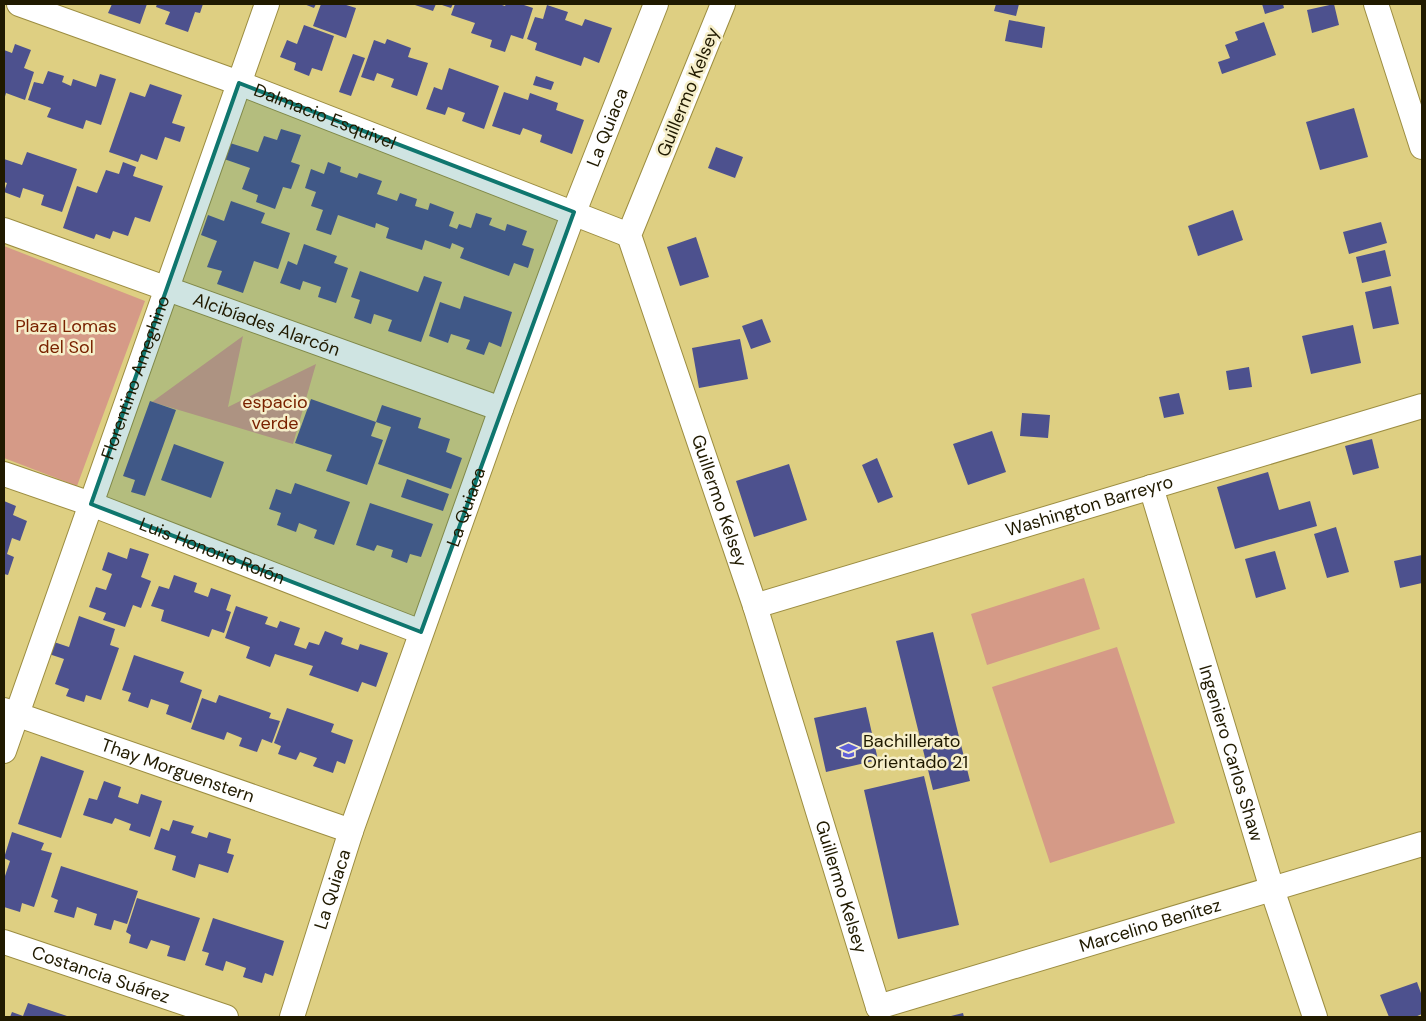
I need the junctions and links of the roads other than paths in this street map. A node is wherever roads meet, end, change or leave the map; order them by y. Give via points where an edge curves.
1 (19, 4) edge
2 (267, 4) edge
3 (723, 4) edge
4 (1376, 4) edge
5 (648, 6) edge
6 (239, 83) junction
7 (1422, 147) edge
8 (574, 212) junction
9 (4, 230) edge
10 (630, 235) junction
11 (166, 289) junction
12 (1422, 406) edge
13 (501, 409) junction
14 (4, 474) edge
15 (1152, 487) junction
16 (91, 504) junction
17 (755, 606) junction
18 (421, 632) junction
19 (10, 712) edge
20 (4, 751) edge
21 (352, 831) junction
22 (1422, 844) edge
23 (1272, 889) junction
24 (4, 942) edge
25 (874, 1012) edge
26 (226, 1017) edge
27 (292, 1017) edge
28 (1315, 1017) edge

1 - 6 street, Dalmacio Esquivel
2 - 6 street, Florentino Ameghino
3 - 10 street, Guillermo Kelsey
4 - 7 street
5 - 8 street, La Quiaca
6 - 8 street, Dalmacio Esquivel
6 - 11 street, Florentino Ameghino
8 - 10 street, Dalmacio Esquivel
8 - 13 street, La Quiaca
9 - 11 street, Alcibíades Alarcón
10 - 17 street, Guillermo Kelsey
11 - 13 street, Alcibíades Alarcón
11 - 16 street, Florentino Ameghino
12 - 15 street, Washington Barreyro
13 - 18 street, La Quiaca
14 - 16 street, Luis Honorio Rolón
15 - 17 street, Washington Barreyro
15 - 23 street, Ingeniero Carlos Shaw
16 - 18 street, Luis Honorio Rolón
16 - 19 street, Florentino Ameghino
17 - 25 street, Guillermo Kelsey
18 - 21 street, La Quiaca
19 - 20 street, Florentino Ameghino
19 - 21 street, Thay Morguenstern
21 - 27 street, La Quiaca
22 - 23 street, Marcelino Benítez
23 - 25 street, Marcelino Benítez
23 - 28 street, Ingeniero Carlos Shaw
24 - 26 street, Costancia Suárez

